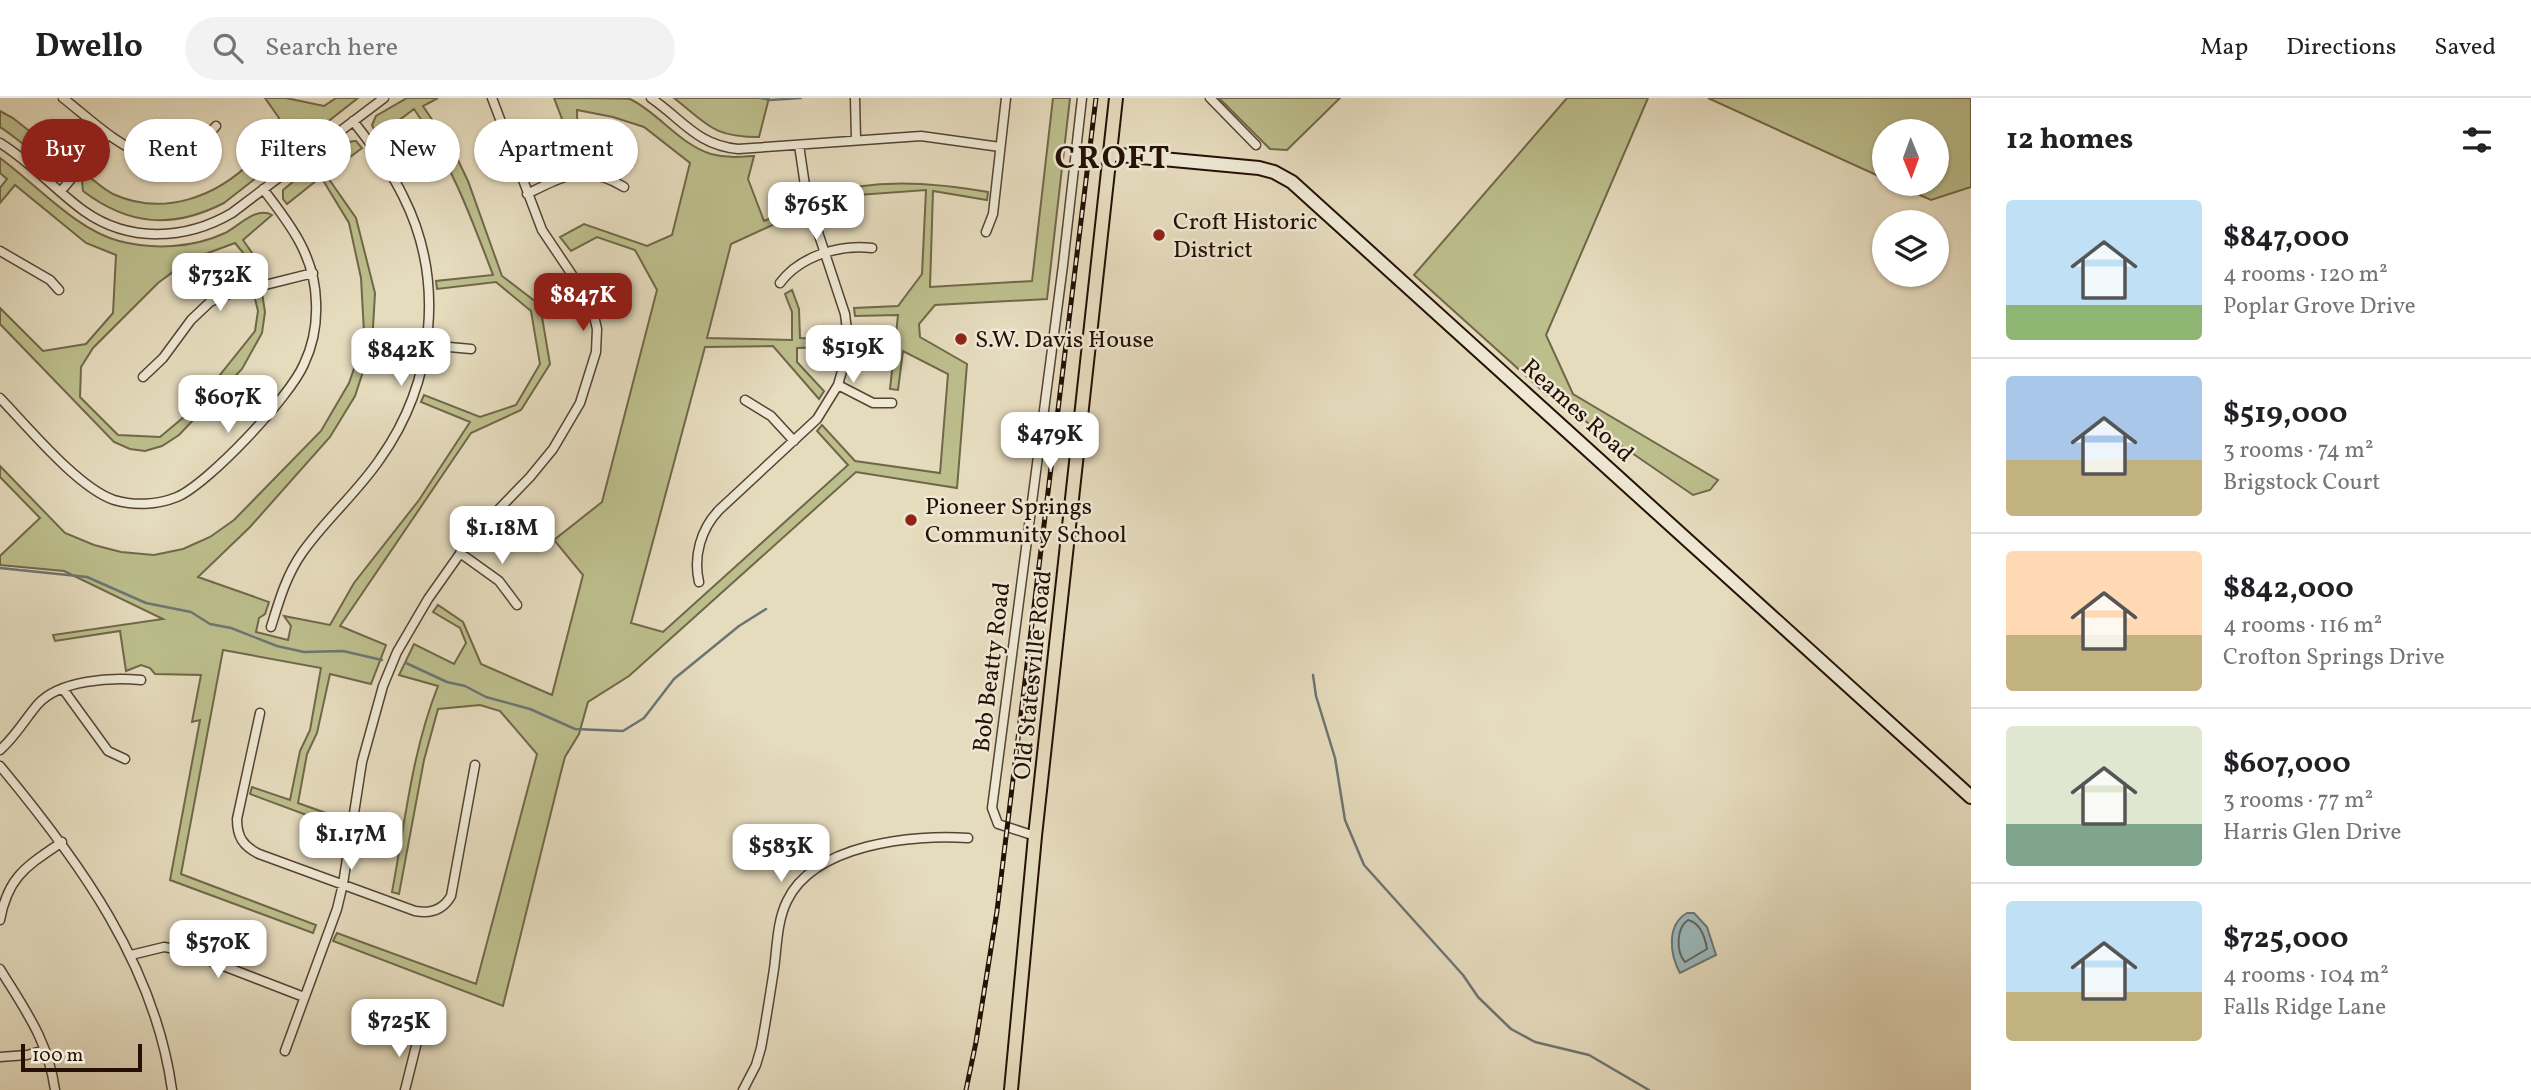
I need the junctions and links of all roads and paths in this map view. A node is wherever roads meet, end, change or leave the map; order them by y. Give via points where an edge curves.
1 (63, 98) edge
2 (384, 98) edge
3 (492, 98) edge
4 (651, 98) edge
5 (855, 98) edge
6 (1006, 98) edge
7 (1082, 98) edge
8 (1116, 98) edge
9 (1210, 98) edge
10 (89, 119) edge
11 (353, 121) junction
12 (856, 140) junction
13 (0, 144) edge
14 (799, 145) junction
15 (1256, 145) dead end
16 (1000, 147) junction
17 (1109, 154) junction
18 (69, 182) edge
19 (624, 187) dead end
20 (263, 189) junction
21 (61, 191) junction
22 (527, 194) junction
23 (986, 232) dead end
24 (872, 248) dead end
25 (0, 251) edge
26 (825, 254) junction
27 (313, 273) junction
28 (780, 283) dead end
29 (59, 290) dead end
30 (427, 345) junction
31 (471, 349) dead end
32 (143, 377) dead end
33 (838, 385) junction
34 (0, 398) edge
35 (745, 400) dead end
36 (892, 403) dead end
37 (794, 441) junction
38 (460, 553) junction
39 (699, 582) dead end
40 (517, 605) dead end
41 (271, 627) dead end
42 (141, 680) dead end
43 (63, 689) junction
44 (260, 713) dead end
45 (0, 750) edge
46 (125, 759) dead end
47 (475, 765) dead end
48 (0, 766) edge
49 (1971, 797) edge
50 (1035, 836) junction
51 (968, 838) dead end
52 (62, 842) junction
53 (343, 884) junction
54 (0, 920) edge
55 (131, 955) junction
56 (0, 969) edge
57 (304, 997) junction
58 (419, 1034) dead end
59 (45, 1050) junction
60 (285, 1051) dead end
61 (0, 1057) edge
62 (55, 1090) edge
63 (172, 1090) edge
64 (405, 1090) edge
65 (743, 1090) edge
66 (1011, 1090) edge

1 - 10 street
2 - 11 street
3 - 22 street
4 - 14 street via 713,145 738,149
5 - 12 street
6 - 16 street
7 - 50 street, Bob Beatty Road via 992,808 998,824
8 - 17 main road, Old Statesville Road
9 - 15 street
11 - 20 street
11 - 30 street via 390,171 414,221 427,279
12 - 14 street
12 - 16 street via 921,136
13 - 21 street
14 - 26 street via 807,199
16 - 23 street via 993,214
17 - 49 main road, Reames Road via 1259,168 1292,182
17 - 50 main road, Old Statesville Road
18 - 21 street
19 - 22 street via 600,174 580,173
20 - 21 street via 206,226 160,235 108,224
20 - 27 street via 300,241
22 - 38 street via 552,248 590,303 597,329 596,352 580,403 553,449
24 - 26 street
25 - 29 street via 43,275
26 - 28 street via 794,268
26 - 33 street via 847,330
27 - 32 street via 210,302
27 - 34 street via 314,331 296,381 202,481 166,501 128,503 103,496 79,480
30 - 31 street
30 - 41 street via 415,394 397,434 301,554
33 - 36 street via 873,403
33 - 37 street via 817,419
35 - 37 street via 771,416
37 - 39 street via 708,522 698,555
38 - 40 street via 499,582
38 - 53 street via 412,625 383,686 357,785
42 - 43 street via 119,678
43 - 45 street via 40,701
43 - 46 street via 108,751
44 - 53 street via 237,820 239,836 259,854
47 - 53 street via 452,896 446,905 432,912 415,911
48 - 52 street
50 - 66 main road, Old Statesville Road
51 - 65 street via 935,835 849,853 815,867 798,885 780,925 761,1048
52 - 54 street via 16,878 5,893
52 - 55 street
53 - 57 street
55 - 57 street via 164,947 182,950
55 - 63 street via 160,1030
56 - 59 street via 30,1015
57 - 60 street
58 - 64 street
59 - 61 street
59 - 62 street

